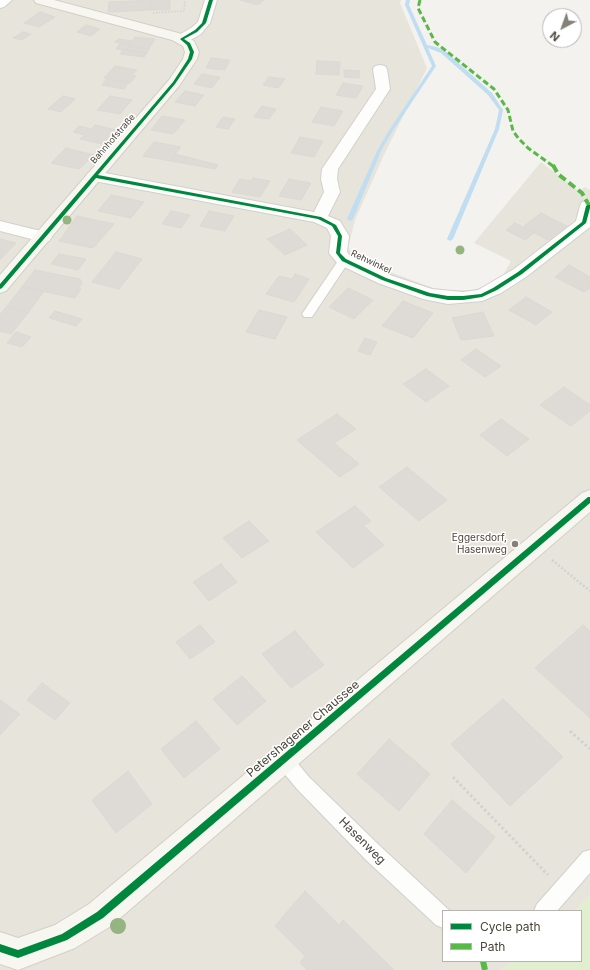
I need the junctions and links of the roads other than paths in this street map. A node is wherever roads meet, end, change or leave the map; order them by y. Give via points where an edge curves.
1 (6, 0) edge
2 (40, 0) edge
3 (211, 0) edge
4 (0, 4) edge
5 (182, 39) junction
6 (380, 69) dead end
7 (94, 176) junction
8 (588, 206) dead end
9 (319, 218) junction
10 (0, 226) edge
11 (42, 237) junction
12 (344, 260) junction
13 (0, 287) edge
14 (308, 314) dead end
15 (590, 499) edge
16 (284, 760) junction
17 (590, 859) edge
18 (545, 910) edge
19 (442, 917) edge
20 (13, 958) edge

1 - 4 street
2 - 5 main road
3 - 5 street via 204,23
5 - 7 main road, Bahnhofstraße via 189,44 192,52 190,59 174,83
6 - 9 street via 382,89 330,169 332,192
7 - 9 street, Rehwinkel
7 - 11 main road, Bahnhofstraße
8 - 12 street, Rehwinkel via 584,223 520,273 482,295 463,298 429,295 384,279
9 - 12 street, Rehwinkel via 334,225 340,236 338,254
10 - 11 street
11 - 13 main road, Bahnhofstraße
12 - 14 lane
15 - 16 main road, Petershagener Chaussee
16 - 19 lane, Hasenweg via 303,783 373,853
16 - 20 main road, Petershagener Chaussee via 100,915 64,937
17 - 18 lane

